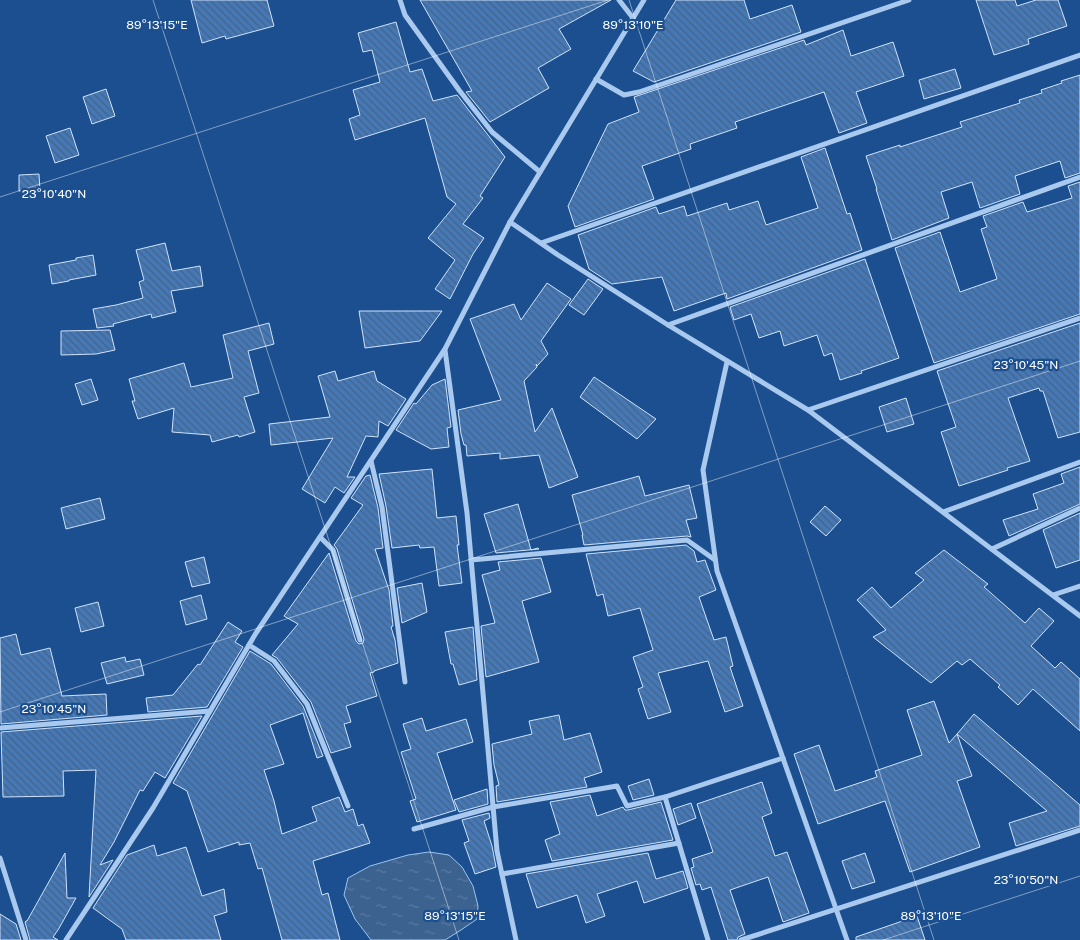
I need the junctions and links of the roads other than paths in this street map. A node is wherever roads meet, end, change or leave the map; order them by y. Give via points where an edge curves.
1 (400, 0) edge
2 (619, 0) edge
3 (644, 0) edge
4 (909, 0) edge
5 (633, 18) junction
6 (1080, 55) edge
7 (596, 79) junction
8 (540, 172) junction
9 (1080, 177) edge
10 (510, 222) junction
11 (541, 243) junction
12 (1080, 318) edge
13 (668, 324) junction
14 (445, 349) junction
15 (727, 362) junction
16 (808, 410) junction
17 (370, 461) junction
18 (1080, 462) edge
19 (1080, 508) edge
20 (943, 512) junction
21 (320, 537) junction
22 (992, 549) junction
23 (471, 560) junction
24 (715, 560) junction
25 (1080, 586) edge
26 (1053, 596) junction
27 (1080, 616) edge
28 (360, 640) dead end
29 (248, 645) junction
30 (405, 682) dead end
31 (210, 711) junction
32 (0, 728) edge
33 (783, 758) junction
34 (666, 797) junction
35 (348, 806) dead end
36 (493, 807) junction
37 (414, 829) dead end
38 (1080, 830) edge
39 (679, 843) junction
40 (0, 858) edge
41 (502, 874) junction
42 (837, 910) junction
43 (26, 940) edge
44 (66, 940) edge
45 (516, 940) edge
46 (708, 940) edge
47 (741, 940) edge
48 (848, 940) edge

1 - 8 street via 405,15 492,132
2 - 5 street
3 - 5 street
4 - 7 street via 639,92 624,95
5 - 7 street
6 - 11 street
7 - 8 street
8 - 10 street
9 - 13 street
10 - 11 street
10 - 14 street
11 - 13 street
12 - 16 street
13 - 15 street
14 - 17 street
14 - 23 street
15 - 16 street
15 - 24 street via 703,470
16 - 20 street
17 - 21 street
17 - 30 street via 382,506
18 - 20 street
19 - 22 street
20 - 22 street
21 - 28 street via 333,550
21 - 29 street
22 - 26 street
23 - 24 street via 687,540
23 - 36 street
24 - 33 street
25 - 26 street
26 - 27 street
29 - 31 street
29 - 35 street via 274,661 307,704
31 - 32 street
31 - 44 street via 153,808
33 - 34 street
33 - 42 street
34 - 36 street via 627,806 617,786
34 - 39 street
36 - 37 street
36 - 41 street
38 - 42 street
39 - 41 street
39 - 46 street
40 - 43 street
41 - 45 street
42 - 47 street
42 - 48 street

